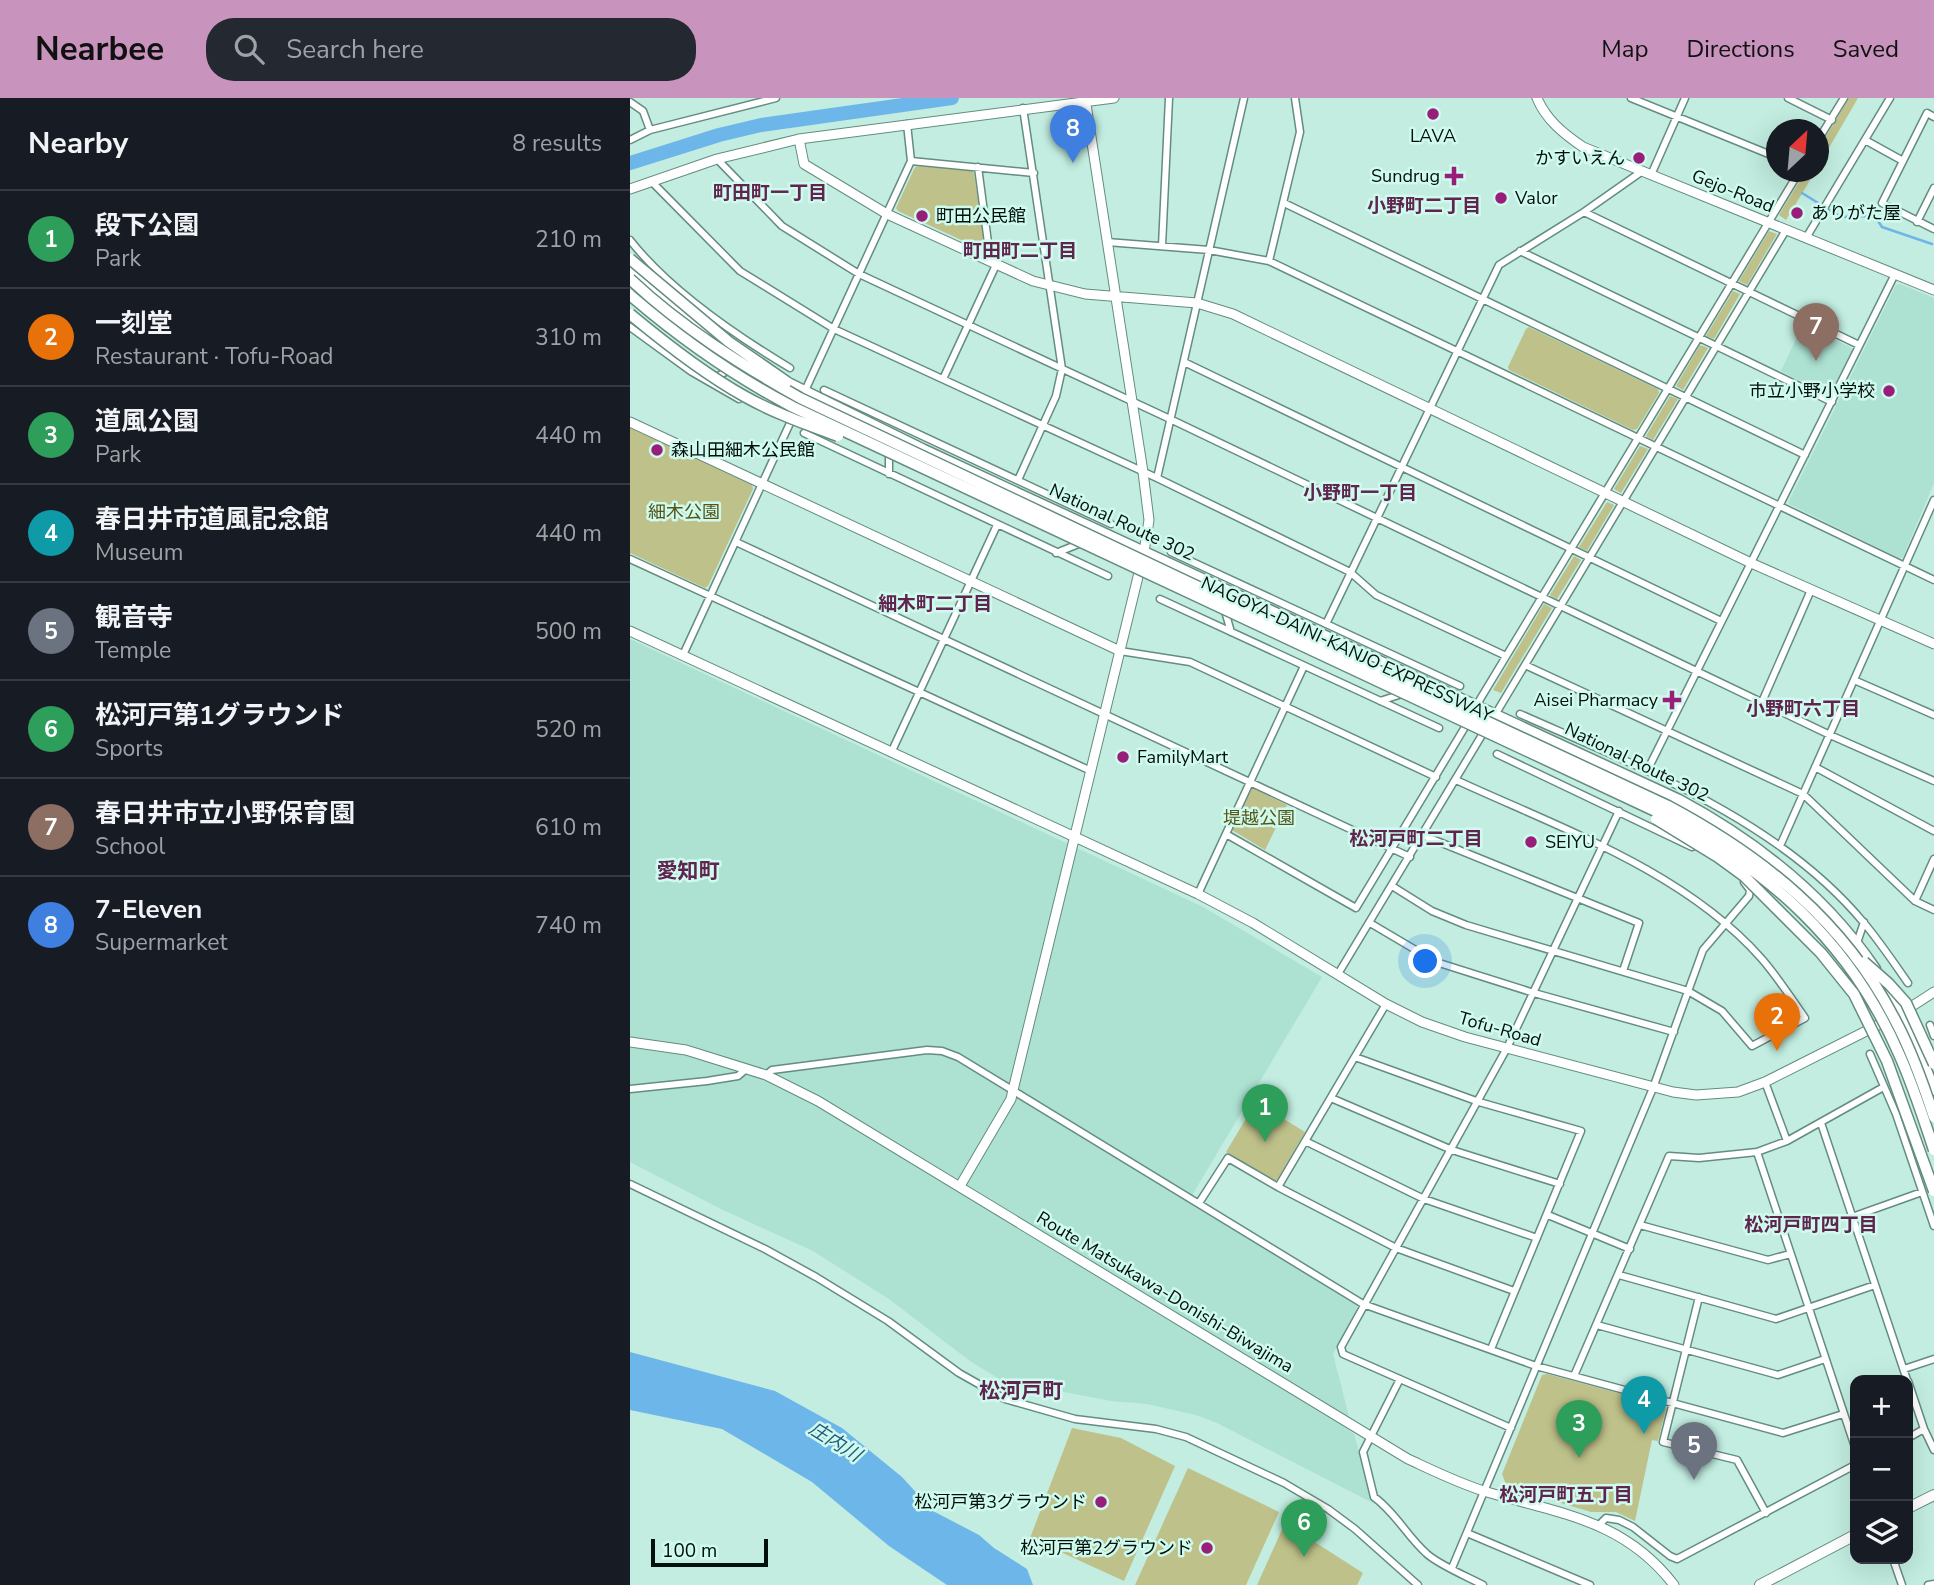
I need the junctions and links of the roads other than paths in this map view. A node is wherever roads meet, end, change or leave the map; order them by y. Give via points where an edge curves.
1 (769, 98) edge
2 (776, 98) edge
3 (1114, 98) edge
4 (1169, 98) edge
5 (1244, 98) edge
6 (1295, 98) edge
7 (1537, 98) edge
8 (1631, 98) edge
9 (1685, 98) edge
10 (1788, 98) edge
11 (1844, 98) edge
12 (1890, 98) edge
13 (1085, 100) edge
14 (630, 102) edge
15 (1023, 108) junction
16 (1677, 117) junction
17 (1934, 117) edge
18 (1832, 120) junction
19 (907, 124) junction
20 (1829, 124) edge
21 (650, 130) junction
22 (799, 139) junction
23 (630, 140) edge
24 (1865, 140) junction
25 (1766, 153) edge
26 (717, 159) junction
27 (911, 161) junction
28 (1903, 161) junction
29 (978, 167) junction
30 (1034, 173) junction
31 (1646, 174) junction
32 (651, 181) junction
33 (1792, 182) edge
34 (1934, 188) edge
35 (630, 189) edge
36 (1284, 203) junction
37 (1584, 212) junction
38 (887, 214) junction
39 (1767, 222) junction
40 (1917, 222) junction
41 (1934, 229) edge
42 (1786, 230) junction
43 (1806, 238) junction
44 (630, 240) edge
45 (1107, 242) junction
46 (1162, 246) junction
47 (1209, 250) junction
48 (1520, 251) junction
49 (630, 259) edge
50 (1269, 261) junction
51 (992, 263) junction
52 (630, 270) edge
53 (859, 274) junction
54 (1895, 274) junction
55 (638, 280) edge
56 (1730, 283) junction
57 (1051, 287) junction
58 (1934, 289) edge
59 (682, 291) junction
60 (1749, 292) junction
61 (630, 295) edge
62 (1116, 296) junction
63 (1482, 298) junction
64 (1197, 303) junction
65 (630, 314) edge
66 (969, 325) junction
67 (630, 327) edge
68 (834, 329) junction
69 (733, 331) junction
70 (1698, 338) junction
71 (645, 339) junction
72 (1859, 345) junction
73 (1716, 347) junction
74 (732, 351) junction
75 (1457, 351) junction
76 (746, 360) junction
77 (1184, 362) junction
78 (790, 368) dead end
79 (1062, 369) junction
80 (943, 379) junction
81 (708, 382) junction
82 (1668, 388) junction
83 (824, 390) dead end
84 (804, 392) junction
85 (1686, 398) junction
86 (1131, 401) junction
87 (1832, 402) junction
88 (1431, 408) junction
89 (869, 410) junction
90 (769, 414) dead end
91 (856, 417) junction
92 (1170, 419) junction
93 (630, 422) edge
94 (1043, 426) junction
95 (804, 433) dead end
96 (889, 434) junction
97 (1636, 438) junction
98 (1657, 448) junction
99 (906, 455) junction
100 (1805, 455) junction
101 (1402, 468) junction
102 (1143, 472) junction
103 (890, 474) junction
104 (1157, 478) junction
105 (1018, 480) junction
106 (763, 483) junction
107 (1603, 492) junction
108 (1061, 500) junction
109 (1934, 500) edge
110 (1624, 502) junction
111 (1779, 506) junction
112 (1063, 514) junction
113 (1377, 518) junction
114 (1926, 519) junction
115 (1934, 522) edge
116 (997, 525) junction
117 (1108, 529) junction
118 (736, 542) junction
119 (1570, 548) junction
120 (1144, 552) junction
121 (1171, 552) dead end
122 (1056, 553) junction
123 (1590, 558) junction
124 (630, 559) edge
125 (1751, 563) junction
126 (1905, 567) junction
127 (1208, 569) junction
128 (1350, 572) junction
129 (1189, 573) junction
130 (1108, 576) dead end
131 (972, 580) junction
132 (1934, 580) edge
133 (1217, 586) junction
134 (1811, 590) junction
135 (711, 596) junction
136 (1542, 596) junction
137 (1160, 599) dead end
138 (1562, 605) junction
139 (1721, 621) junction
140 (1881, 621) junction
141 (1326, 624) junction
142 (630, 631) edge
143 (1231, 632) junction
144 (944, 638) junction
145 (1934, 644) edge
146 (1120, 651) junction
147 (683, 655) junction
148 (1394, 655) junction
149 (1506, 656) junction
150 (1525, 665) junction
151 (1304, 666) junction
152 (1397, 668) junction
153 (1697, 671) junction
154 (1854, 680) junction
155 (1432, 685) junction
156 (1460, 686) dead end
157 (920, 692) junction
158 (1380, 701) junction
159 (1762, 702) junction
160 (1477, 706) junction
161 (1285, 707) junction
162 (1105, 713) junction
163 (1495, 714) junction
164 (1520, 714) dead end
165 (1934, 715) edge
166 (1439, 728) dead end
167 (1667, 731) junction
168 (1830, 735) junction
169 (1573, 750) junction
170 (891, 753) junction
171 (1497, 754) dead end
172 (1548, 761) junction
173 (1815, 767) junction
174 (1091, 771) junction
175 (1647, 771) junction
176 (1436, 777) junction
177 (1456, 780) junction
178 (1250, 781) junction
179 (1934, 781) edge
180 (1803, 794) junction
181 (1583, 795) junction
182 (1619, 811) junction
183 (1934, 831) edge
184 (1226, 834) junction
185 (1422, 835) junction
186 (1076, 838) junction
187 (1780, 846) junction
188 (1602, 847) junction
189 (1393, 848) junction
190 (1410, 856) junction
191 (1934, 859) edge
192 (1392, 886) junction
193 (1198, 894) junction
194 (1578, 899) junction
195 (1915, 901) junction
196 (1934, 910) edge
197 (1864, 922) junction
198 (1370, 923) junction
199 (1724, 923) junction
200 (1853, 946) junction
201 (1553, 951) junction
202 (1623, 971) junction
203 (1338, 974) junction
204 (1908, 983) dead end
205 (1688, 991) junction
206 (1934, 992) edge
207 (1534, 993) junction
208 (1385, 1004) junction
209 (1901, 1013) junction
210 (1930, 1025) dead end
211 (1674, 1032) junction
212 (1934, 1036) edge
213 (630, 1042) edge
214 (1507, 1048) junction
215 (1870, 1054) dead end
216 (1355, 1057) junction
217 (1930, 1061) edge
218 (746, 1069) junction
219 (765, 1075) junction
220 (1765, 1082) junction
221 (1932, 1085) edge
222 (1653, 1088) junction
223 (630, 1089) edge
224 (1880, 1089) dead end
225 (1013, 1090) junction
226 (1331, 1098) junction
227 (1479, 1101) junction
228 (1896, 1114) junction
229 (1934, 1117) edge
230 (1821, 1123) junction
231 (1306, 1141) junction
232 (1787, 1141) junction
233 (1452, 1150) junction
234 (1934, 1150) edge
235 (1757, 1152) junction
236 (630, 1184) edge
237 (1560, 1184) junction
238 (960, 1186) junction
239 (1278, 1187) junction
240 (1928, 1192) edge
241 (1424, 1199) junction
242 (1199, 1203) junction
243 (1548, 1214) junction
244 (1852, 1217) junction
245 (1640, 1225) junction
246 (1934, 1226) edge
247 (1592, 1234) junction
248 (1537, 1238) junction
249 (1396, 1248) junction
250 (1630, 1249) junction
251 (1790, 1254) junction
252 (1619, 1275) junction
253 (1875, 1285) junction
254 (1514, 1291) junction
255 (1699, 1297) junction
256 (1363, 1304) junction
257 (1808, 1308) junction
258 (1597, 1325) junction
259 (1491, 1349) junction
260 (1685, 1349) junction
261 (1825, 1359) junction
262 (1934, 1359) edge
263 (1536, 1366) junction
264 (1904, 1369) junction
265 (1906, 1375) edge
266 (1574, 1376) junction
267 (1400, 1379) junction
268 (1913, 1396) edge
269 (1673, 1403) junction
270 (1843, 1414) junction
271 (1511, 1428) junction
272 (1924, 1429) junction
273 (1913, 1435) edge
274 (1371, 1436) junction
275 (1852, 1438) edge
276 (1934, 1450) edge
277 (1850, 1468) edge
278 (1483, 1491) junction
279 (1934, 1495) edge
280 (1913, 1506) edge
281 (1766, 1513) junction
282 (1598, 1525) junction
283 (1467, 1533) junction
284 (1850, 1538) edge
285 (1895, 1564) edge
286 (1452, 1568) junction
287 (1934, 1584) edge
288 (1418, 1585) edge
289 (1483, 1585) edge
290 (1590, 1585) edge
291 (1674, 1585) edge
292 (1760, 1585) edge
293 (1902, 1585) edge
294 (1928, 1585) edge

1 - 2 street
1 - 21 street
3 - 13 street
4 - 46 street
5 - 47 street
6 - 36 street via 1300,132
7 - 31 street, Gejo-Road via 1565,135
8 - 16 street
9 - 16 street
10 - 18 street
11 - 18 street
12 - 24 street
13 - 15 street
13 - 45 street
14 - 21 street via 643,111
15 - 19 street
15 - 30 street
16 - 25 street
16 - 31 street
17 - 28 street via 1927,113
18 - 20 street
19 - 22 street
19 - 27 street
21 - 23 street
22 - 26 street
22 - 38 street via 804,164
24 - 28 street
24 - 43 street
26 - 32 street
26 - 53 street via 782,226
27 - 29 street
27 - 38 street
28 - 40 street via 1882,204
29 - 30 street
29 - 51 street
30 - 57 street
31 - 37 street
31 - 39 street, Gejo-Road
32 - 35 street
32 - 68 street via 740,271
33 - 39 street
34 - 40 street
36 - 50 street
36 - 63 street
37 - 48 street
37 - 56 street
38 - 51 street
38 - 53 street
39 - 42 street, Gejo-Road
39 - 56 street
40 - 41 street
42 - 43 street, Gejo-Road
42 - 60 street
43 - 54 street, Gejo-Road
44 - 59 street
45 - 46 street
45 - 62 street
46 - 47 street
47 - 50 street
47 - 64 street
48 - 63 street via 1499,265
48 - 70 street
49 - 99 highway, bridge via 763,368
50 - 75 street
51 - 57 street
51 - 66 street
52 - 55 highway, National Route 302
53 - 66 street
53 - 68 street
54 - 58 street, Gejo-Road
54 - 72 street
55 - 59 street via 652,281 669,292
55 - 71 street
55 - 74 highway, National Route 302
55 - 99 highway, NAGOYA-DAINI-KANJO EXPRESSWAY, bridge via 695,333 800,398
56 - 60 street
56 - 70 street
57 - 62 street
57 - 79 street
59 - 69 street
60 - 72 street
60 - 73 street
61 - 99 highway, NAGOYA-DAINI-KANJO EXPRESSWAY, bridge via 687,342 755,387
62 - 64 street
62 - 86 street
63 - 75 street
63 - 82 street
64 - 77 street
64 - 88 street via 1233,313
65 - 99 highway, bridge via 744,396 788,417
66 - 79 street
66 - 80 street
67 - 71 street
68 - 80 street
68 - 84 street
69 - 74 street
69 - 78 street
70 - 73 street
70 - 82 street
71 - 81 street
72 - 87 street
73 - 85 street
73 - 87 street
74 - 76 highway, National Route 302
75 - 88 street
75 - 97 street
76 - 81 street
76 - 84 highway, National Route 302
77 - 92 street
77 - 101 street
79 - 86 street
79 - 94 street
80 - 94 street
81 - 90 street
82 - 85 street
82 - 97 street
83 - 89 street
84 - 91 highway, National Route 302
84 - 106 street
85 - 98 street
85 - 100 street
86 - 92 street
86 - 102 street
87 - 100 street
88 - 101 street
88 - 107 street
89 - 91 street
89 - 105 street
91 - 96 highway, National Route 302
92 - 104 street
92 - 113 street
93 - 106 street
94 - 102 street
94 - 105 street
95 - 103 street
96 - 103 street
96 - 112 highway, National Route 302
97 - 98 street
97 - 107 street
98 - 110 street
98 - 111 street
99 - 172 highway, NAGOYA-DAINI-KANJO EXPRESSWAY, bridge
99 - 200 highway, NAGOYA-DAINI-KANJO EXPRESSWAY, bridge via 1553,751 1711,829 1775,874
100 - 111 street
101 - 113 street
101 - 119 street
102 - 104 street
102 - 120 street via 1149,520
103 - 116 street
104 - 128 street
105 - 108 street
106 - 118 street
106 - 131 street
107 - 110 street
107 - 119 street
108 - 112 street
108 - 117 street
109 - 114 street
110 - 123 street
110 - 125 street
111 - 125 street
111 - 126 street
112 - 117 highway, National Route 302
113 - 128 street
113 - 136 street
114 - 115 street
114 - 126 street
116 - 122 street
116 - 131 street
117 - 120 highway, National Route 302
117 - 122 street
118 - 135 street
118 - 144 street
119 - 123 street
119 - 136 street
120 - 129 highway, National Route 302
120 - 146 street
121 - 127 street
122 - 130 street
123 - 138 street
123 - 139 street
124 - 135 street
125 - 134 street
125 - 139 street
126 - 132 street
126 - 140 street
127 - 129 street
127 - 141 street
128 - 141 street
128 - 149 street via 1376,595
129 - 133 highway, National Route 302
131 - 144 street
131 - 146 street
133 - 143 street
133 - 152 highway, National Route 302
134 - 140 street
134 - 159 street
135 - 147 street
135 - 157 street
136 - 138 street
136 - 149 street
137 - 143 street
138 - 150 street
138 - 153 street
139 - 153 street
140 - 145 street
140 - 154 street
141 - 148 street
142 - 147 street, Tofu-Road
143 - 151 street
144 - 157 street
144 - 162 street
146 - 161 street via 1190,662
146 - 162 street
147 - 170 street, Tofu-Road
148 - 152 street
148 - 156 street
149 - 160 street
150 - 163 street
150 - 167 street
151 - 158 street
151 - 161 street
152 - 155 highway, National Route 302
153 - 159 street
153 - 167 street
154 - 165 street
154 - 168 street
155 - 158 street
155 - 160 highway, National Route 302
157 - 170 street
157 - 174 street
158 - 166 street
159 - 168 street
160 - 163 highway, National Route 302
160 - 176 street
161 - 176 street
161 - 178 street
162 - 174 street
162 - 178 street
163 - 169 highway, National Route 302
163 - 177 street
164 - 175 street
167 - 175 street
167 - 180 street
168 - 173 street
168 - 179 street
169 - 181 street
169 - 200 highway, National Route 302 via 1739,834 1803,885
170 - 186 street, Tofu-Road
171 - 181 street
172 - 234 highway, NAGOYA-DAINI-KANJO EXPRESSWAY, bridge via 1707,837 1798,907 1867,990 1899,1053
172 - 240 highway, bridge via 1718,857 1744,876 1821,953 1854,994 1887,1060
173 - 180 street
173 - 183 street
174 - 186 street
175 - 187 street
176 - 189 street
177 - 185 street
177 - 188 street
178 - 184 street
178 - 189 street
180 - 187 street
180 - 195 street
181 - 182 street
182 - 188 street
182 - 199 street via 1704,853 1746,884 1749,896
184 - 189 street via 1356,908
184 - 193 street
185 - 190 street
185 - 194 street
186 - 193 street, Tofu-Road
186 - 225 street
187 - 197 street
188 - 194 street
188 - 199 street via 1656,874
189 - 190 street
190 - 192 street
191 - 195 street
192 - 198 street
192 - 201 street via 1447,919
193 - 203 street, Tofu-Road
194 - 201 street
194 - 202 street via 1639,923
195 - 196 street
197 - 200 street
197 - 204 street
198 - 203 street
198 - 207 street via 1436,962
199 - 205 street via 1703,950
199 - 205 street via 1762,958 1805,1018 1752,1046 1722,1011
200 - 209 highway, National Route 302
200 - 217 highway, bridge via 1906,1003
200 - 229 highway, NAGOYA-DAINI-KANJO EXPRESSWAY, bridge via 1894,1017
201 - 202 street
201 - 207 street
202 - 205 street
203 - 208 street, Tofu-Road
205 - 211 street
206 - 209 street, Tofu-Road
207 - 211 street
207 - 214 street
208 - 214 street, Tofu-Road via 1422,1022
208 - 216 street
209 - 217 highway, National Route 302
209 - 220 street, Tofu-Road
210 - 212 street
211 - 222 street
213 - 218 street, Route Matsukawa-Donishi-Biwajima via 686,1049
214 - 222 street, Tofu-Road
214 - 227 street
215 - 228 street
216 - 226 street
216 - 227 street
217 - 221 highway, National Route 302
218 - 219 street, Route Matsukawa-Donishi-Biwajima
218 - 223 street via 738,1076
219 - 225 street via 772,1070 927,1050 958,1057
219 - 238 street, Route Matsukawa-Donishi-Biwajima
220 - 222 street, Tofu-Road via 1720,1095
220 - 232 street
221 - 228 street
222 - 247 street
224 - 230 street
225 - 238 street
225 - 242 street
226 - 231 street
226 - 233 street
227 - 233 street
227 - 237 street via 1581,1130
228 - 240 street
230 - 232 street
230 - 244 street
231 - 239 street
231 - 241 street
232 - 235 street
233 - 237 street
233 - 241 street
235 - 245 street via 1669,1156
235 - 251 street
236 - 288 street via 816,1277 1004,1399 1075,1419 1186,1437 1284,1483 1355,1529
237 - 243 street
238 - 274 street, Route Matsukawa-Donishi-Biwajima
239 - 242 street via 1228,1158
239 - 249 street
240 - 244 street
240 - 246 street
241 - 248 street
241 - 249 street
242 - 256 street
243 - 247 street
243 - 248 street
244 - 253 street
245 - 250 street
245 - 251 street via 1768,1261
247 - 250 street
247 - 263 street
248 - 254 street
249 - 254 street
249 - 256 street
250 - 252 street
251 - 257 street
252 - 255 street
252 - 258 street
253 - 257 street
253 - 264 street
254 - 259 street
255 - 257 street via 1776,1318
255 - 260 street
256 - 259 street
256 - 267 street via 1341,1347 1343,1354
257 - 261 street
258 - 260 street
258 - 266 street
259 - 263 street
260 - 261 street via 1778,1375
260 - 269 street
261 - 270 street
262 - 264 street
263 - 266 street
263 - 271 street
264 - 265 street
266 - 269 street
267 - 271 street
267 - 274 street
268 - 272 street
269 - 270 street via 1783,1433
269 - 281 street via 1663,1442 1737,1460
270 - 275 street
271 - 278 street
272 - 273 street
272 - 276 street
274 - 278 street, Route Matsukawa-Donishi-Biwajima via 1408,1459
274 - 286 street via 1363,1452 1374,1497 1428,1556
277 - 281 street
278 - 282 street, Route Matsukawa-Donishi-Biwajima
278 - 283 street
279 - 280 main road
281 - 282 street via 1677,1559 1619,1520 1606,1518
282 - 291 street, Route Matsukawa-Donishi-Biwajima via 1639,1548
283 - 286 street
283 - 290 street
284 - 292 main road
285 - 293 street
286 - 289 street
287 - 294 street

